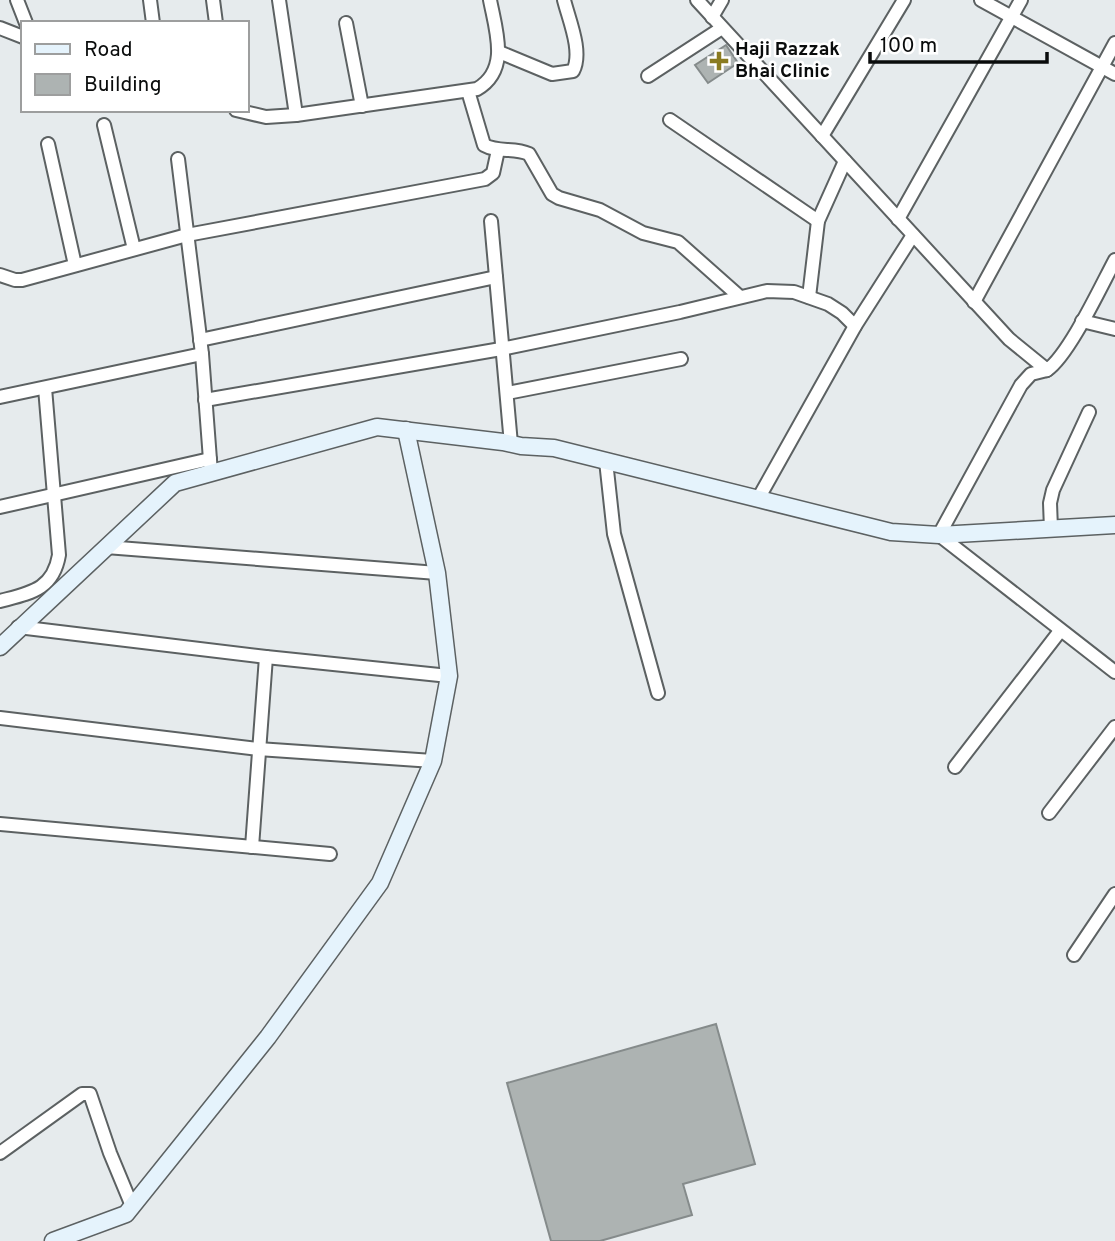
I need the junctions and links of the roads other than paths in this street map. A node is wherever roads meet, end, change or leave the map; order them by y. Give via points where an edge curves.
1 (17, 0) edge
2 (150, 0) edge
3 (213, 0) edge
4 (279, 0) edge
5 (490, 0) edge
6 (564, 0) edge
7 (697, 0) edge
8 (722, 0) edge
9 (904, 0) edge
10 (981, 0) edge
11 (1021, 0) edge
12 (712, 17) junction
13 (1012, 17) junction
14 (25, 21) edge
15 (152, 21) edge
16 (216, 21) edge
17 (346, 23) dead end
18 (722, 27) junction
19 (0, 28) edge
20 (21, 36) edge
21 (1115, 43) edge
22 (499, 52) junction
23 (1102, 66) junction
24 (1115, 74) edge
25 (648, 76) dead end
26 (468, 91) junction
27 (362, 106) junction
28 (245, 112) edge
29 (296, 115) junction
30 (670, 120) dead end
31 (104, 125) dead end
32 (822, 136) junction
33 (48, 144) dead end
34 (498, 150) junction
35 (178, 159) dead end
36 (845, 161) junction
37 (898, 219) junction
38 (491, 221) dead end
39 (818, 221) junction
40 (187, 235) junction
41 (913, 235) junction
42 (134, 249) junction
43 (1115, 260) edge
44 (75, 265) junction
45 (0, 275) edge
46 (496, 277) junction
47 (740, 297) junction
48 (809, 298) junction
49 (974, 302) junction
50 (1082, 321) junction
51 (855, 326) junction
52 (1115, 329) edge
53 (200, 340) junction
54 (501, 349) junction
55 (202, 354) junction
56 (681, 359) dead end
57 (1047, 370) junction
58 (45, 388) junction
59 (507, 393) junction
60 (0, 397) edge
61 (205, 400) junction
62 (1089, 412) dead end
63 (406, 430) junction
64 (511, 444) junction
65 (607, 461) junction
66 (210, 466) junction
67 (54, 496) junction
68 (758, 499) junction
69 (0, 507) edge
70 (1115, 524) edge
71 (1051, 529) junction
72 (939, 535) junction
73 (106, 547) junction
74 (437, 573) junction
75 (0, 601) edge
76 (18, 627) junction
77 (1060, 631) junction
78 (0, 647) edge
79 (266, 657) junction
80 (1115, 672) edge
81 (449, 676) junction
82 (658, 693) dead end
83 (0, 718) edge
84 (1115, 727) edge
85 (258, 749) junction
86 (433, 761) junction
87 (955, 767) dead end
88 (1049, 813) dead end
89 (0, 824) edge
90 (252, 846) junction
91 (330, 854) dead end
92 (1115, 894) edge
93 (1074, 955) dead end
94 (0, 1153) edge
95 (132, 1206) junction
96 (53, 1241) edge

1 - 14 street
2 - 15 street
3 - 16 street
4 - 29 street
5 - 22 street
6 - 22 street via 576,51 573,71 552,74
7 - 12 street
8 - 12 street
9 - 32 street
10 - 13 street
11 - 13 street
12 - 18 street
13 - 23 street
13 - 37 street
17 - 27 street
18 - 25 street
18 - 32 street
19 - 20 street
21 - 23 street
22 - 26 street via 489,82
23 - 24 street
23 - 49 street
26 - 27 street
26 - 34 street via 484,145
27 - 29 street
28 - 29 street via 266,117
30 - 39 street
31 - 42 street
32 - 36 street
33 - 44 street
34 - 40 street via 493,173 485,179
34 - 47 street via 529,153 552,194 559,198 600,210 643,233 678,242
35 - 40 street
36 - 37 street
36 - 39 street
37 - 41 street
38 - 46 street
39 - 48 street
40 - 42 street
40 - 53 street
41 - 49 street
41 - 51 street
42 - 44 street
43 - 50 street
44 - 45 street via 22,280
46 - 53 street
46 - 54 street
47 - 48 street via 776,290
47 - 54 street
48 - 51 street via 835,308
49 - 57 street
50 - 52 street
50 - 57 street
51 - 68 street
53 - 55 street
54 - 59 street
54 - 61 street
55 - 58 street
55 - 61 street
56 - 59 street
57 - 72 street via 1031,374 1021,385
58 - 60 street
58 - 67 street
59 - 64 street
61 - 66 street
62 - 71 street via 1053,489
63 - 64 street
63 - 66 street via 377,427
63 - 74 street
64 - 65 street via 554,448
65 - 68 street
65 - 82 street via 614,534
66 - 67 street
66 - 73 street via 175,483
67 - 69 street
67 - 75 street via 60,555 55,571 34,592
68 - 72 street via 891,532
70 - 71 street
71 - 72 street
72 - 77 street
73 - 74 street
73 - 76 street
74 - 81 street
76 - 78 street
76 - 79 street
77 - 80 street
77 - 87 street
79 - 81 street
79 - 85 street
81 - 86 street
83 - 85 street
84 - 88 street
85 - 86 street
85 - 90 street
86 - 95 street via 380,883 268,1037
89 - 90 street
90 - 91 street
92 - 93 street
94 - 95 street via 82,1094 90,1094
95 - 96 street via 126,1214

